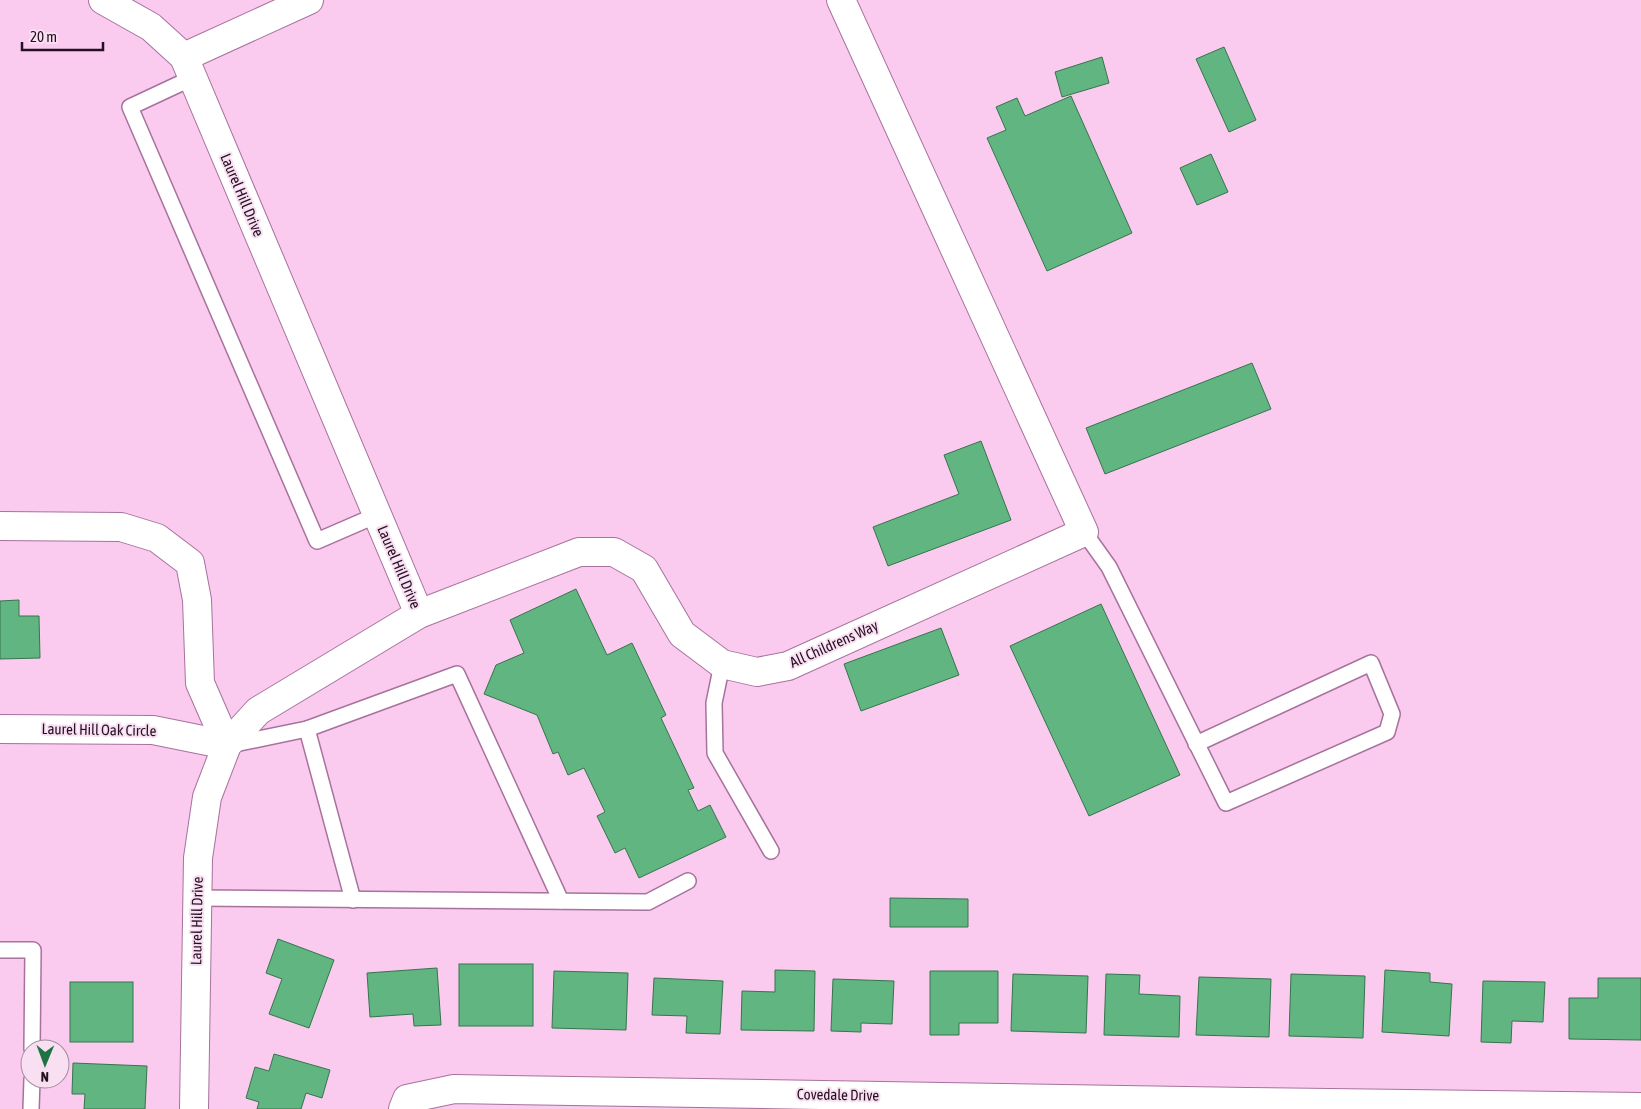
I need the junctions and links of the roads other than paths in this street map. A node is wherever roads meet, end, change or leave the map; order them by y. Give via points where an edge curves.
1 (103, 0) edge
2 (309, 0) edge
3 (840, 0) edge
4 (188, 68) junction
5 (377, 515) junction
6 (0, 526) edge
7 (1084, 532) junction
8 (419, 614) junction
9 (722, 664) junction
10 (0, 728) edge
11 (308, 729) junction
12 (1196, 744) junction
13 (227, 746) junction
14 (771, 851) dead end
15 (688, 881) dead end
16 (197, 898) junction
17 (353, 900) junction
18 (561, 901) junction
19 (0, 950) edge
20 (32, 1039) edge
21 (32, 1089) edge
22 (817, 1102) edge
23 (1247, 1106) edge
24 (1641, 1107) edge
25 (1595, 1108) edge
26 (31, 1109) edge
27 (194, 1109) edge
28 (403, 1109) edge

1 - 4 street, Laurel Hill Drive via 151,27
2 - 4 street
3 - 7 street
4 - 5 street, Laurel Hill Drive
4 - 5 lane via 130,107 317,541
5 - 8 street, Laurel Hill Drive
6 - 13 street via 121,527 157,538 190,563 197,600 200,683
7 - 9 street, All Childrens Way via 788,666 757,672
7 - 12 lane via 1109,567
8 - 9 street, All Childrens Way via 579,552 614,552 644,569 682,634
8 - 13 street, Laurel Hill Drive via 258,711
9 - 14 lane via 714,703 715,753
10 - 13 street, Laurel Hill Oak Circle via 153,730
11 - 13 lane
11 - 17 lane
11 - 18 lane via 457,674
12 - 12 lane via 1226,803 1387,732 1392,714 1371,663
13 - 16 street, Laurel Hill Drive via 207,797 198,858
15 - 18 lane via 648,902
16 - 17 lane
16 - 27 street, Laurel Hill Drive
17 - 18 lane
19 - 20 lane via 33,950
21 - 26 lane
22 - 23 street, Covedale Drive
22 - 28 street, Covedale Drive via 454,1089 407,1098
23 - 25 street, Covedale Drive
24 - 25 street, Covedale Drive

